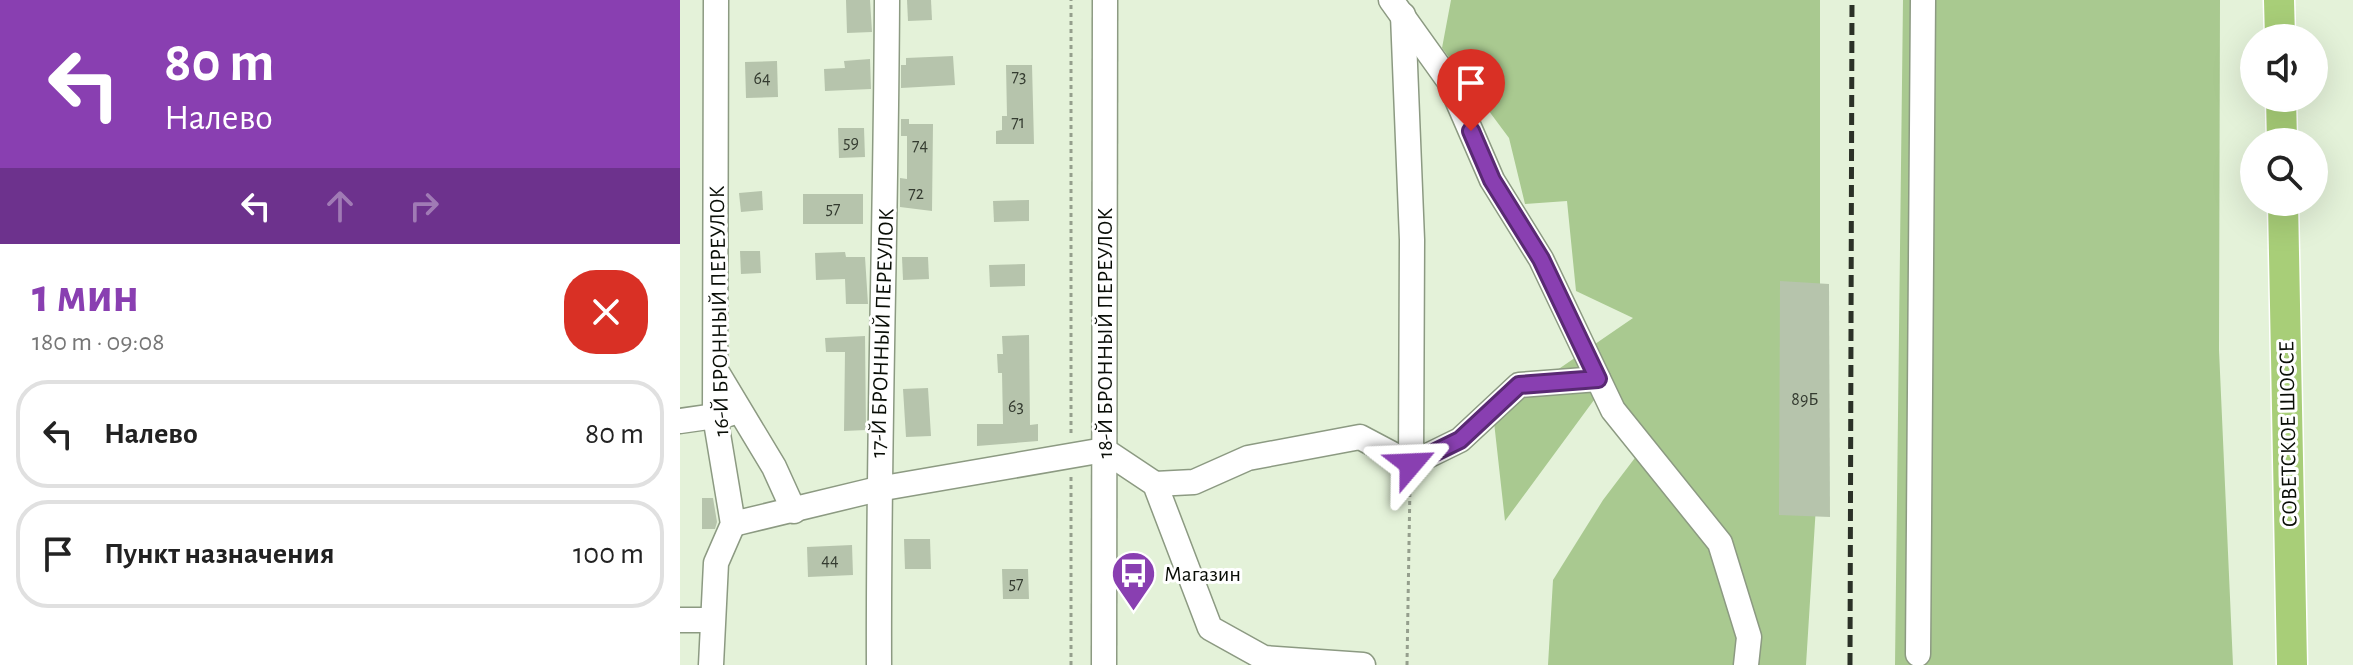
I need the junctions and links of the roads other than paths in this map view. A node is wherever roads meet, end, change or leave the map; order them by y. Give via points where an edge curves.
1 (716, 0) edge
2 (887, 0) edge
3 (1105, 0) edge
4 (1923, 0) edge
5 (2279, 0) edge
6 (1397, 7) edge
7 (2280, 24) edge
8 (2283, 216) edge
9 (718, 374) junction
10 (1598, 379) junction
11 (743, 412) junction
12 (715, 416) junction
13 (680, 421) edge
14 (1104, 450) junction
15 (1411, 464) junction
16 (1155, 484) junction
17 (878, 489) junction
18 (794, 511) junction
19 (733, 524) junction
20 (680, 620) edge
21 (710, 620) junction
22 (1918, 654) dead end
23 (711, 665) edge
24 (879, 665) edge
25 (1104, 665) edge
26 (1363, 665) edge
27 (1746, 665) edge
28 (2292, 665) edge

1 - 9 street, 16-Й БРОННЫЙ ПЕРЕУЛОК
2 - 17 street, 17-Й БРОННЫЙ ПЕРЕУЛОК
3 - 14 street, 18-Й БРОННЫЙ ПЕРЕУЛОК
4 - 22 street
5 - 7 main road
6 - 10 street via 1449,81 1492,180 1541,259
6 - 15 street via 1412,240
8 - 28 main road, СОВЕТСКОЕ ШОССЕ
9 - 11 street
9 - 12 street, 16-Й БРОННЫЙ ПЕРЕУЛОК
10 - 15 street via 1519,385 1460,440
10 - 27 street via 1613,410 1720,543 1749,637
11 - 12 street
11 - 18 street
12 - 13 street
12 - 19 street, 16-Й БРОННЫЙ ПЕРЕУЛОК
14 - 16 street
14 - 17 street
14 - 25 street, 18-Й БРОННЫЙ ПЕРЕУЛОК
15 - 16 street via 1360,437 1248,458 1194,482
16 - 26 street via 1210,628 1264,658
17 - 18 street
17 - 24 street, 17-Й БРОННЫЙ ПЕРЕУЛОК
18 - 19 street
19 - 21 street via 716,563
20 - 21 street
21 - 23 street

